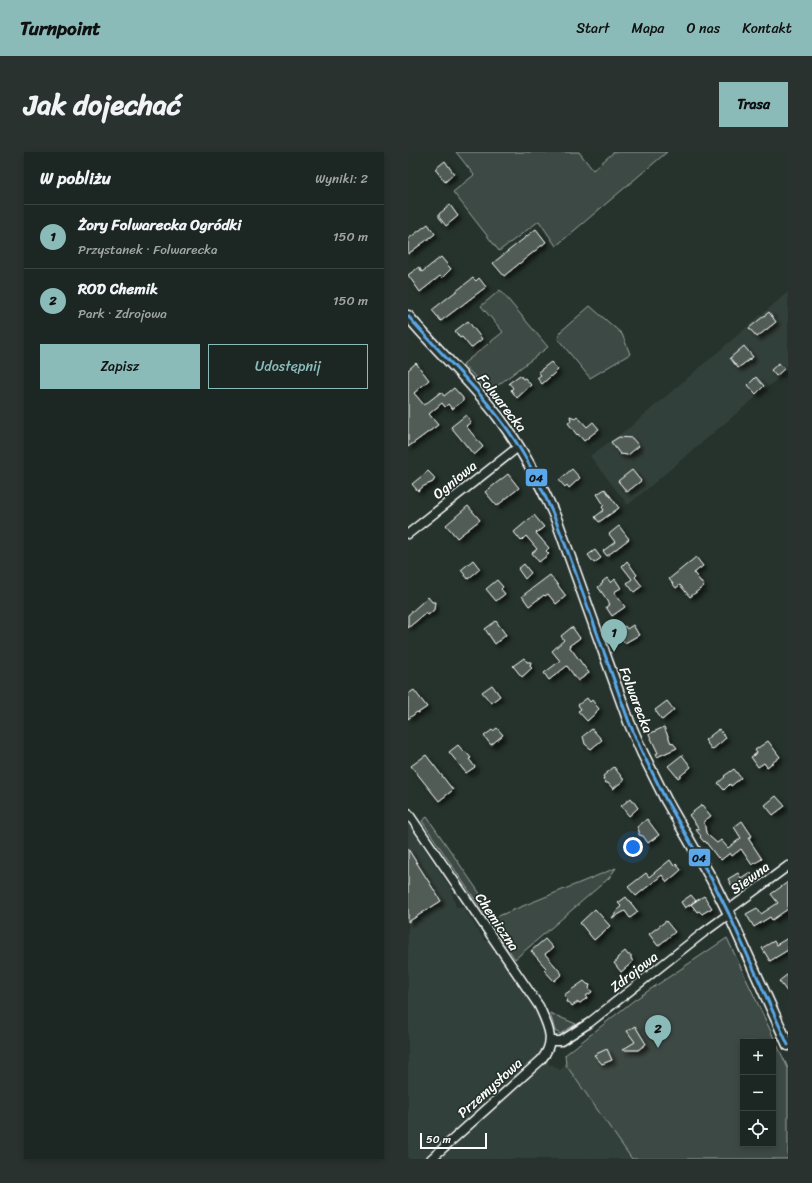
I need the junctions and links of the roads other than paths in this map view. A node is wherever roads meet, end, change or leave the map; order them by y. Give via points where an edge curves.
1 (408, 316) edge
2 (518, 447) junction
3 (408, 534) edge
4 (408, 813) edge
5 (788, 866) edge
6 (728, 913) junction
7 (550, 1041) junction
8 (788, 1045) edge
9 (548, 1052) joint
10 (431, 1159) edge

1 - 2 street, Folwarecka via 477,391
2 - 3 street, Ogniowa
2 - 6 street, Folwarecka via 557,521 612,678 642,752
4 - 7 street, Chemiczna via 539,1006
5 - 6 street, Siewna
6 - 7 street, Zdrojowa via 589,1023 560,1041
6 - 8 street, Folwarecka
7 - 9 street, Chemiczna
9 - 10 street, Przemysłowa

